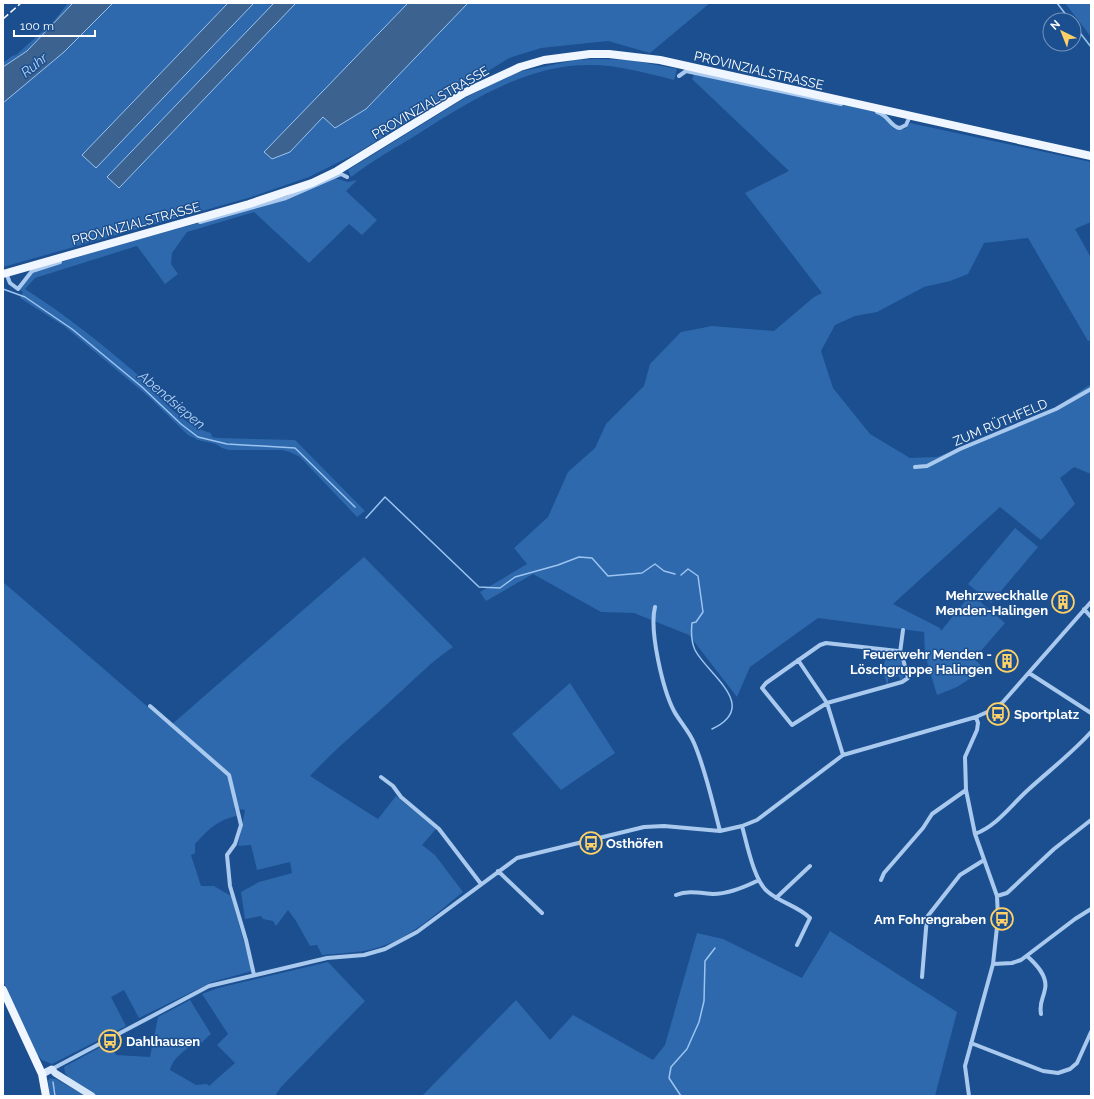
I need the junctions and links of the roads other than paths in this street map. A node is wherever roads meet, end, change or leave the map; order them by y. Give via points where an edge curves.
1 (679, 76) dead end
2 (909, 118) junction
3 (1091, 156) edge
4 (347, 177) dead end
5 (4, 273) edge
6 (1091, 389) edge
7 (915, 467) dead end
8 (1091, 602) edge
9 (655, 607) dead end
10 (1084, 609) junction
11 (1091, 617) edge
12 (903, 630) dead end
13 (900, 653) junction
14 (798, 660) junction
15 (1030, 672) junction
16 (827, 703) junction
17 (150, 706) dead end
18 (1091, 713) edge
19 (976, 717) junction
20 (1091, 732) edge
21 (843, 755) junction
22 (381, 777) dead end
23 (966, 790) junction
24 (1091, 820) edge
25 (742, 826) junction
26 (720, 831) junction
27 (975, 834) junction
28 (984, 860) junction
29 (810, 866) dead end
30 (498, 871) junction
31 (759, 880) junction
32 (881, 880) dead end
33 (480, 884) junction
34 (676, 895) dead end
35 (997, 896) junction
36 (776, 898) junction
37 (1091, 909) edge
38 (542, 913) dead end
39 (797, 945) dead end
40 (1027, 956) junction
41 (993, 964) junction
42 (254, 975) junction
43 (922, 977) dead end
44 (3, 990) edge
45 (1041, 1014) dead end
46 (1091, 1032) edge
47 (971, 1043) junction
48 (52, 1069) junction
49 (42, 1074) junction
50 (46, 1096) edge
51 (92, 1096) edge
52 (969, 1096) edge

1 - 2 street, PROVINZIALSTRASSE via 686,71 881,113 896,128 904,127
2 - 3 main road, PROVINZIALSTRASSE
2 - 5 main road, PROVINZIALSTRASSE via 660,60 609,54 559,58 520,67 492,78 336,171 304,186
4 - 5 street, PROVINZIALSTRASSE via 341,174 279,200 32,271 18,289 10,283
6 - 7 street, ZUM RÜTHFELD via 1056,409 960,449 927,466
8 - 10 street
9 - 26 street via 654,635 658,660 674,711 693,741 703,768
10 - 11 street
10 - 15 street
12 - 13 street
13 - 14 street via 826,643
13 - 16 street via 907,680
14 - 16 street
14 - 16 street via 766,683 762,688 763,692 792,725
15 - 18 street
15 - 19 street via 1003,702
16 - 21 street
17 - 42 street via 229,775 241,825 235,844 227,855 230,886
19 - 21 street
19 - 23 street via 977,730 965,757
20 - 27 street via 999,819 987,829
21 - 25 street via 769,812
22 - 33 street via 439,829
23 - 27 street
23 - 32 street via 932,814
24 - 35 street via 1054,849 1007,893
25 - 26 street
25 - 31 street
26 - 30 street via 664,826 644,827 517,858
27 - 28 street
28 - 35 street
28 - 43 street via 960,875 927,916
29 - 36 street
30 - 33 street
30 - 38 street
31 - 34 street via 725,893 683,892
31 - 36 street
33 - 42 street via 417,932 385,949 364,955 327,958
35 - 41 street via 998,918
36 - 39 street via 810,918
37 - 40 street
40 - 41 street via 1012,963
40 - 45 street via 1043,975 1045,982 1040,1005
41 - 47 street
42 - 48 street via 209,986
44 - 49 main road
46 - 47 street via 1077,1063 1070,1069 1058,1073 1042,1071
47 - 52 street via 965,1066
48 - 49 street
48 - 51 street
49 - 50 main road

